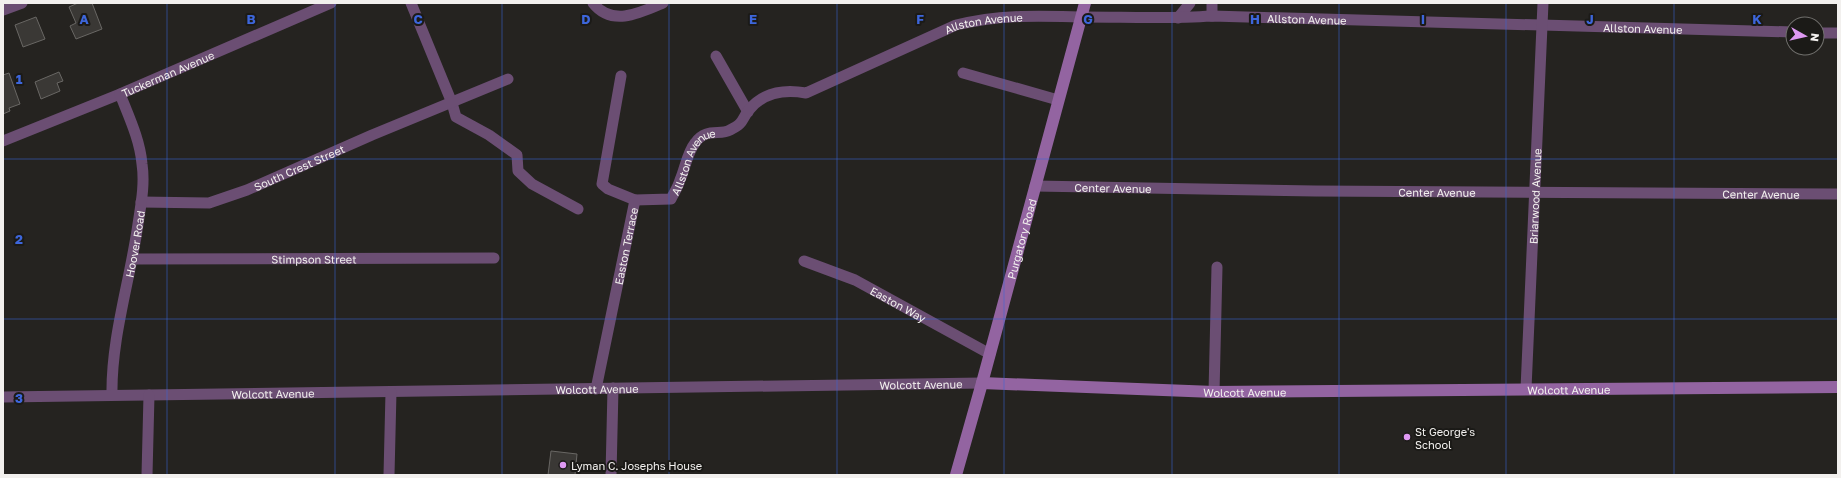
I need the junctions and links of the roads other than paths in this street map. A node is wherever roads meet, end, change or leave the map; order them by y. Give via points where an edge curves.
1 (22, 3) edge
2 (331, 3) edge
3 (411, 3) edge
4 (593, 3) edge
5 (663, 3) edge
6 (1085, 3) edge
7 (1190, 3) edge
8 (1212, 3) edge
9 (1543, 3) edge
10 (3, 10) edge
11 (1212, 16) junction
12 (1081, 17) junction
13 (1178, 18) junction
14 (1542, 25) junction
15 (1785, 32) edge
16 (1825, 33) edge
17 (1838, 33) edge
18 (716, 56) dead end
19 (964, 73) dead end
20 (620, 76) dead end
21 (508, 79) dead end
22 (120, 94) junction
23 (1058, 100) junction
24 (452, 103) junction
25 (748, 112) junction
26 (3, 141) edge
27 (1035, 186) junction
28 (1534, 194) junction
29 (1838, 194) edge
30 (635, 200) junction
31 (141, 202) junction
32 (578, 209) dead end
33 (494, 258) dead end
34 (133, 259) junction
35 (804, 261) dead end
36 (1216, 267) dead end
37 (990, 354) junction
38 (982, 383) junction
39 (1838, 387) edge
40 (613, 388) junction
41 (596, 389) junction
42 (1526, 389) junction
43 (391, 392) junction
44 (1214, 392) junction
45 (112, 395) junction
46 (149, 395) junction
47 (3, 397) edge
48 (147, 475) edge
49 (389, 475) edge
50 (611, 475) edge
51 (956, 475) edge

1 - 10 street
2 - 22 street, Tuckerman Avenue
3 - 24 street
4 - 5 street via 605,14 623,17
6 - 12 street, Purgatory Road
7 - 13 street
8 - 11 street
9 - 14 street, Briarwood Avenue
11 - 13 street, Allston Avenue
11 - 14 street, Allston Avenue
12 - 13 street, Allston Avenue
12 - 23 street, Purgatory Road
12 - 25 street, Allston Avenue via 1007,16 956,25 806,93 791,90 768,96 757,102
14 - 15 street, Allston Avenue
14 - 28 street, Briarwood Avenue
16 - 17 street
18 - 25 street
19 - 23 street
20 - 30 street, Easton Terrace via 602,184
21 - 24 street, South Crest Street
22 - 26 street, Tuckerman Avenue
22 - 31 street, Hoover Road via 141,152
23 - 27 street, Purgatory Road
24 - 31 street, South Crest Street via 247,190 210,203
24 - 32 street via 456,117 518,155 518,171 532,184
25 - 30 street, Allston Avenue via 743,122 729,132 713,132 695,143 671,199
27 - 28 street, Center Avenue
27 - 37 street, Purgatory Road
28 - 29 street, Center Avenue
28 - 42 street, Briarwood Avenue
30 - 41 street, Easton Terrace
31 - 34 street, Hoover Road
33 - 34 street, Stimpson Street
34 - 45 street, Hoover Road via 114,351
35 - 37 street, Easton Way via 855,280
36 - 44 street
37 - 38 street, Purgatory Road
38 - 40 street, Wolcott Avenue
38 - 44 street, Wolcott Avenue
38 - 51 street, Purgatory Road
39 - 42 street, Wolcott Avenue
40 - 41 street, Wolcott Avenue
40 - 50 street
41 - 43 street, Wolcott Avenue
42 - 44 street, Wolcott Avenue
43 - 46 street, Wolcott Avenue
43 - 49 street
45 - 46 street, Wolcott Avenue
45 - 47 street, Wolcott Avenue
46 - 48 street

